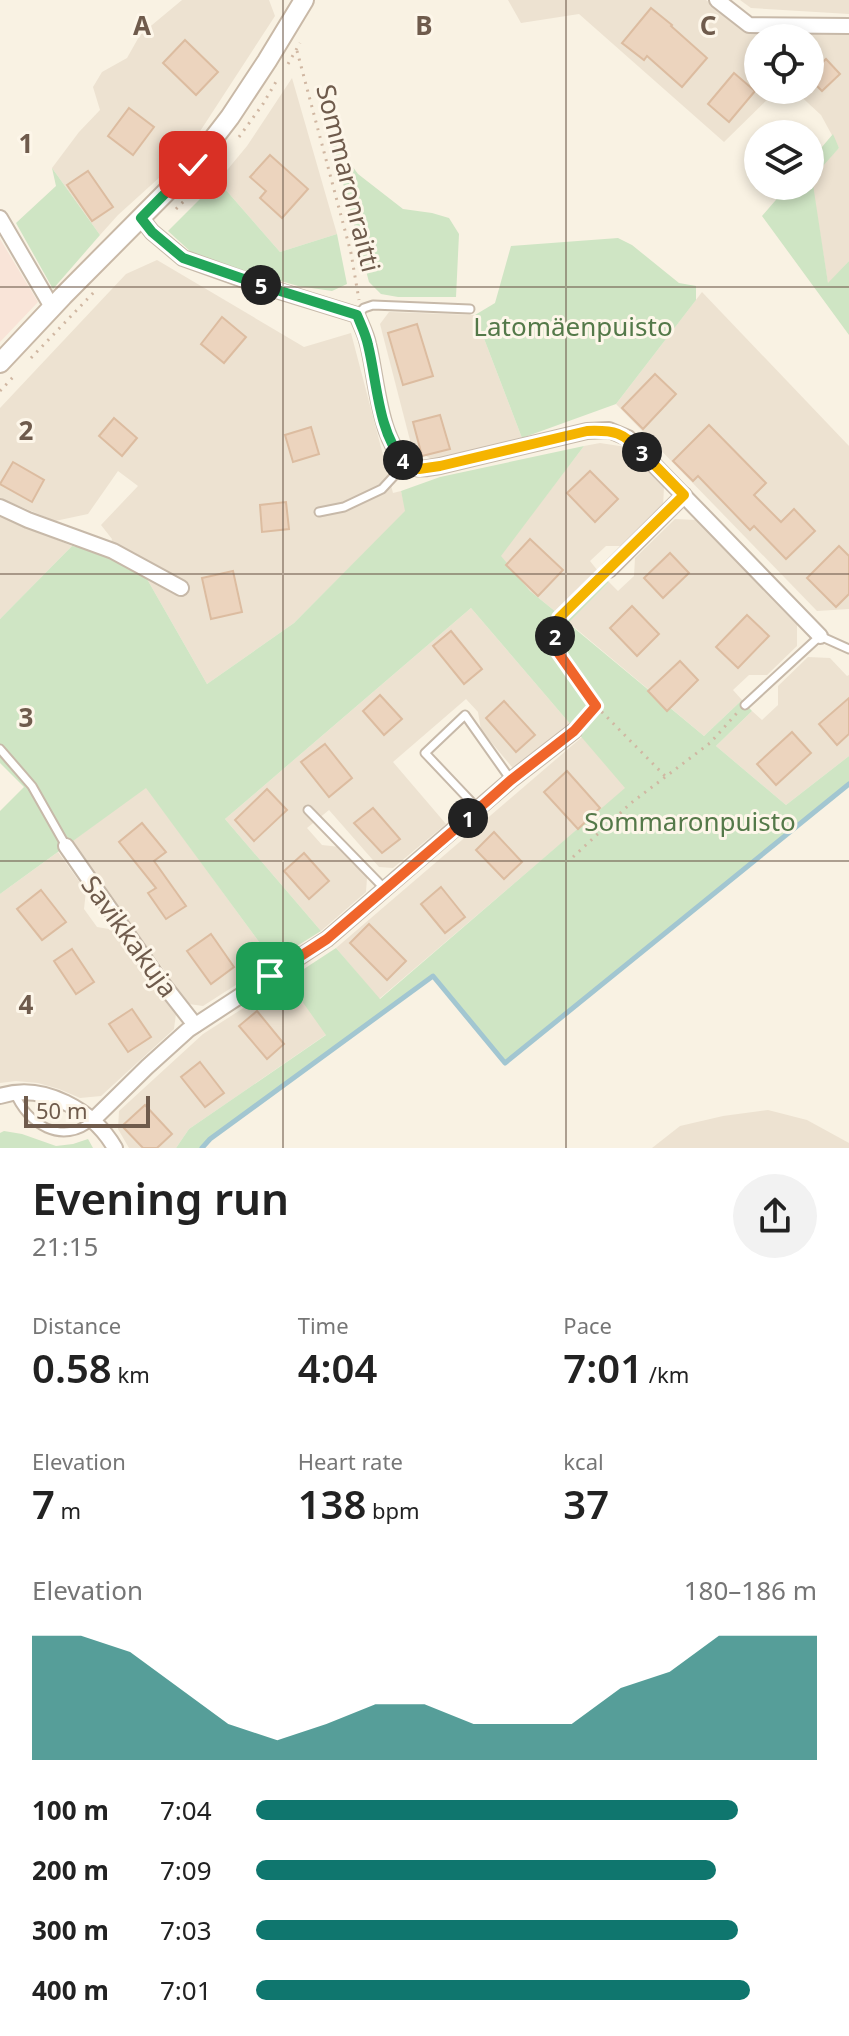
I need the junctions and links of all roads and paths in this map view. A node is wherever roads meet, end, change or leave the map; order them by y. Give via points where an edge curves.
1 (304, 0) edge
2 (717, 0) edge
3 (849, 26) edge
4 (297, 50) dead end
5 (0, 218) edge
6 (141, 218) junction
7 (52, 307) junction
8 (470, 309) dead end
9 (357, 315) junction
10 (0, 363) edge
11 (406, 463) junction
12 (684, 495) junction
13 (0, 507) edge
14 (319, 512) dead end
15 (609, 570) joint
16 (181, 588) dead end
17 (820, 636) junction
18 (849, 649) edge
19 (745, 705) joint
20 (596, 706) junction
21 (574, 731) joint
22 (0, 749) edge
23 (665, 776) junction
24 (511, 780) junction
25 (478, 809) junction
26 (308, 810) dead end
27 (66, 846) joint
28 (573, 857) dead end
29 (385, 889) junction
30 (195, 1025) junction
31 (7, 1094) edge
32 (93, 1120) junction
33 (115, 1148) edge

1 - 6 street via 230,117
2 - 3 street via 749,25
4 - 9 path, Sommaronraitti via 351,253
5 - 7 street
6 - 7 street
6 - 9 street via 183,258
7 - 10 street
8 - 9 lane via 373,305
9 - 11 street via 386,430
11 - 12 street via 419,469 440,466 609,430 628,438
11 - 14 lane via 382,489
12 - 15 street
12 - 17 street
13 - 16 street via 113,551
15 - 20 path via 559,618 555,634 555,648
17 - 18 lane
17 - 19 lane
19 - 23 path via 710,743
20 - 21 path
20 - 23 path
21 - 24 street
22 - 27 lane via 32,786
23 - 28 path
24 - 25 street
24 - 25 lane via 465,715 425,753
25 - 29 street
26 - 29 lane
27 - 30 street, Savikkakuja
29 - 30 street via 327,939
30 - 32 street
31 - 32 street via 62,1100
31 - 32 lane via 31,1119 59,1131 78,1131
32 - 33 street

